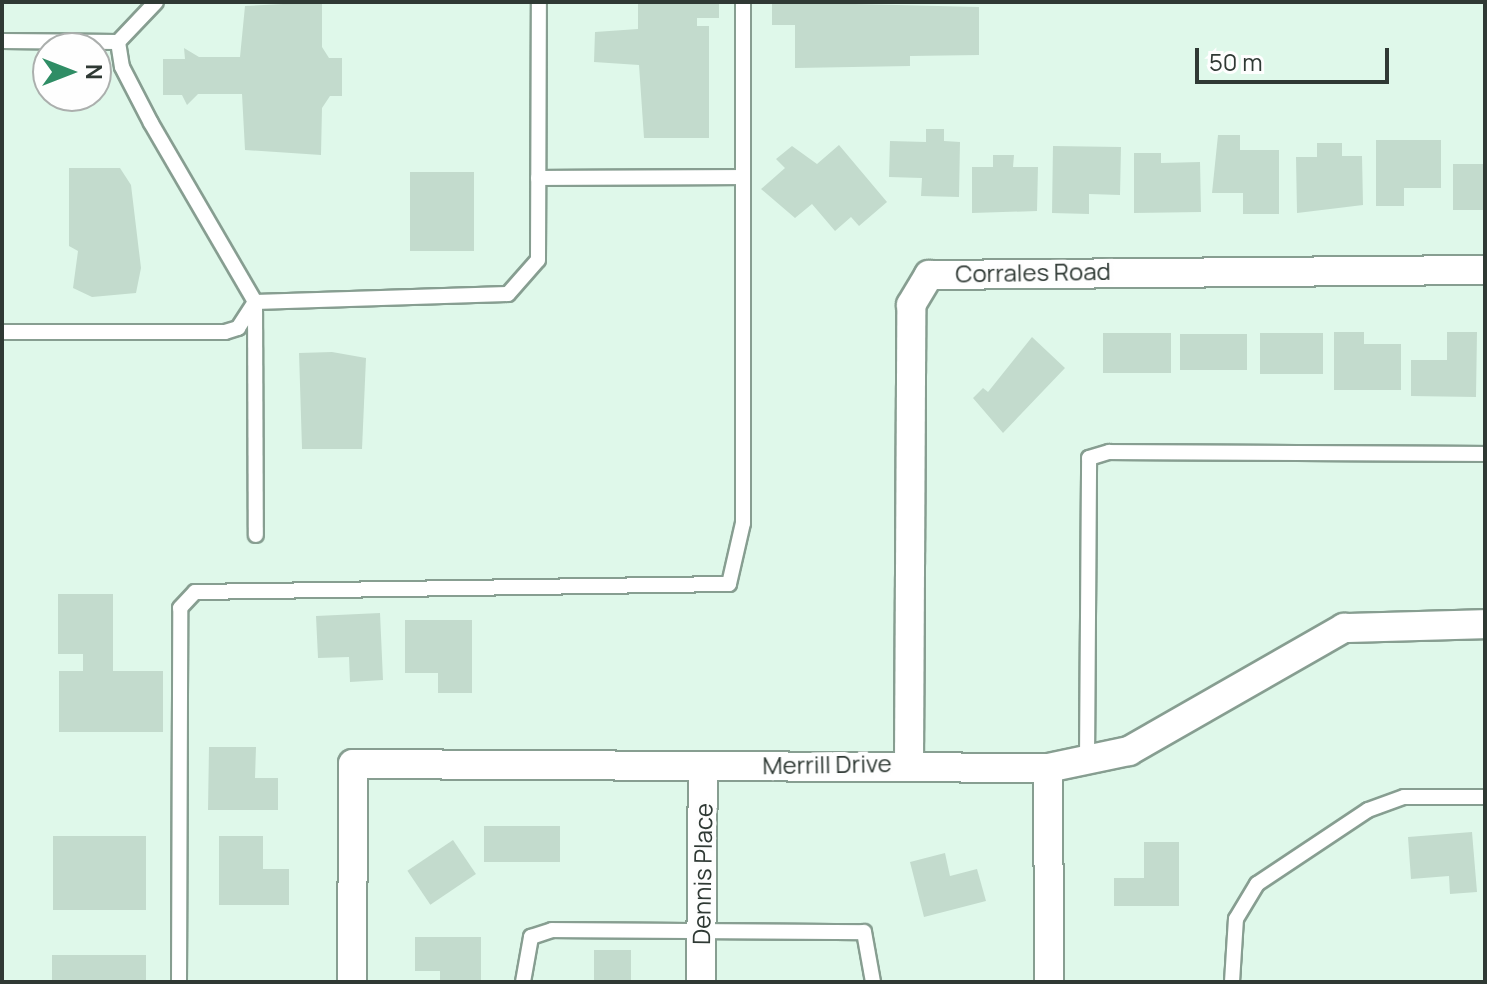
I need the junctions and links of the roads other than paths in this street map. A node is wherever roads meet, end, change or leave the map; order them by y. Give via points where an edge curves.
1 (156, 2) edge
2 (539, 2) edge
3 (743, 2) edge
4 (2, 41) edge
5 (118, 42) junction
6 (743, 177) junction
7 (538, 178) junction
8 (1485, 270) edge
9 (255, 302) junction
10 (2, 332) edge
11 (1485, 454) edge
12 (256, 535) dead end
13 (1485, 624) edge
14 (1087, 760) junction
15 (909, 762) junction
16 (703, 766) junction
17 (1048, 768) junction
18 (1485, 797) edge
19 (701, 930) junction
20 (179, 982) edge
21 (352, 982) edge
22 (523, 982) edge
23 (701, 982) edge
24 (873, 982) edge
25 (1049, 982) edge
26 (1232, 982) edge

1 - 5 lane
2 - 7 lane
3 - 6 lane
4 - 5 lane
5 - 9 lane via 144,109
6 - 7 lane
6 - 20 lane via 743,523 729,584 195,592 180,608
7 - 9 lane via 538,260 508,294
8 - 15 street, Corrales Road via 929,275 911,305
9 - 10 lane via 238,328 225,332
9 - 12 lane
11 - 14 lane via 1109,452 1089,458
13 - 14 street, Merrill Drive via 1344,628 1129,751
14 - 17 street, Merrill Drive
15 - 16 street, Merrill Drive
15 - 17 street, Merrill Drive
16 - 19 street, Dennis Place
16 - 21 street, Merrill Drive via 353,764
17 - 25 street
18 - 26 lane via 1404,797 1368,810 1257,884 1236,919
19 - 22 lane via 552,930 531,937
19 - 23 street, Dennis Place
19 - 24 lane via 864,932

